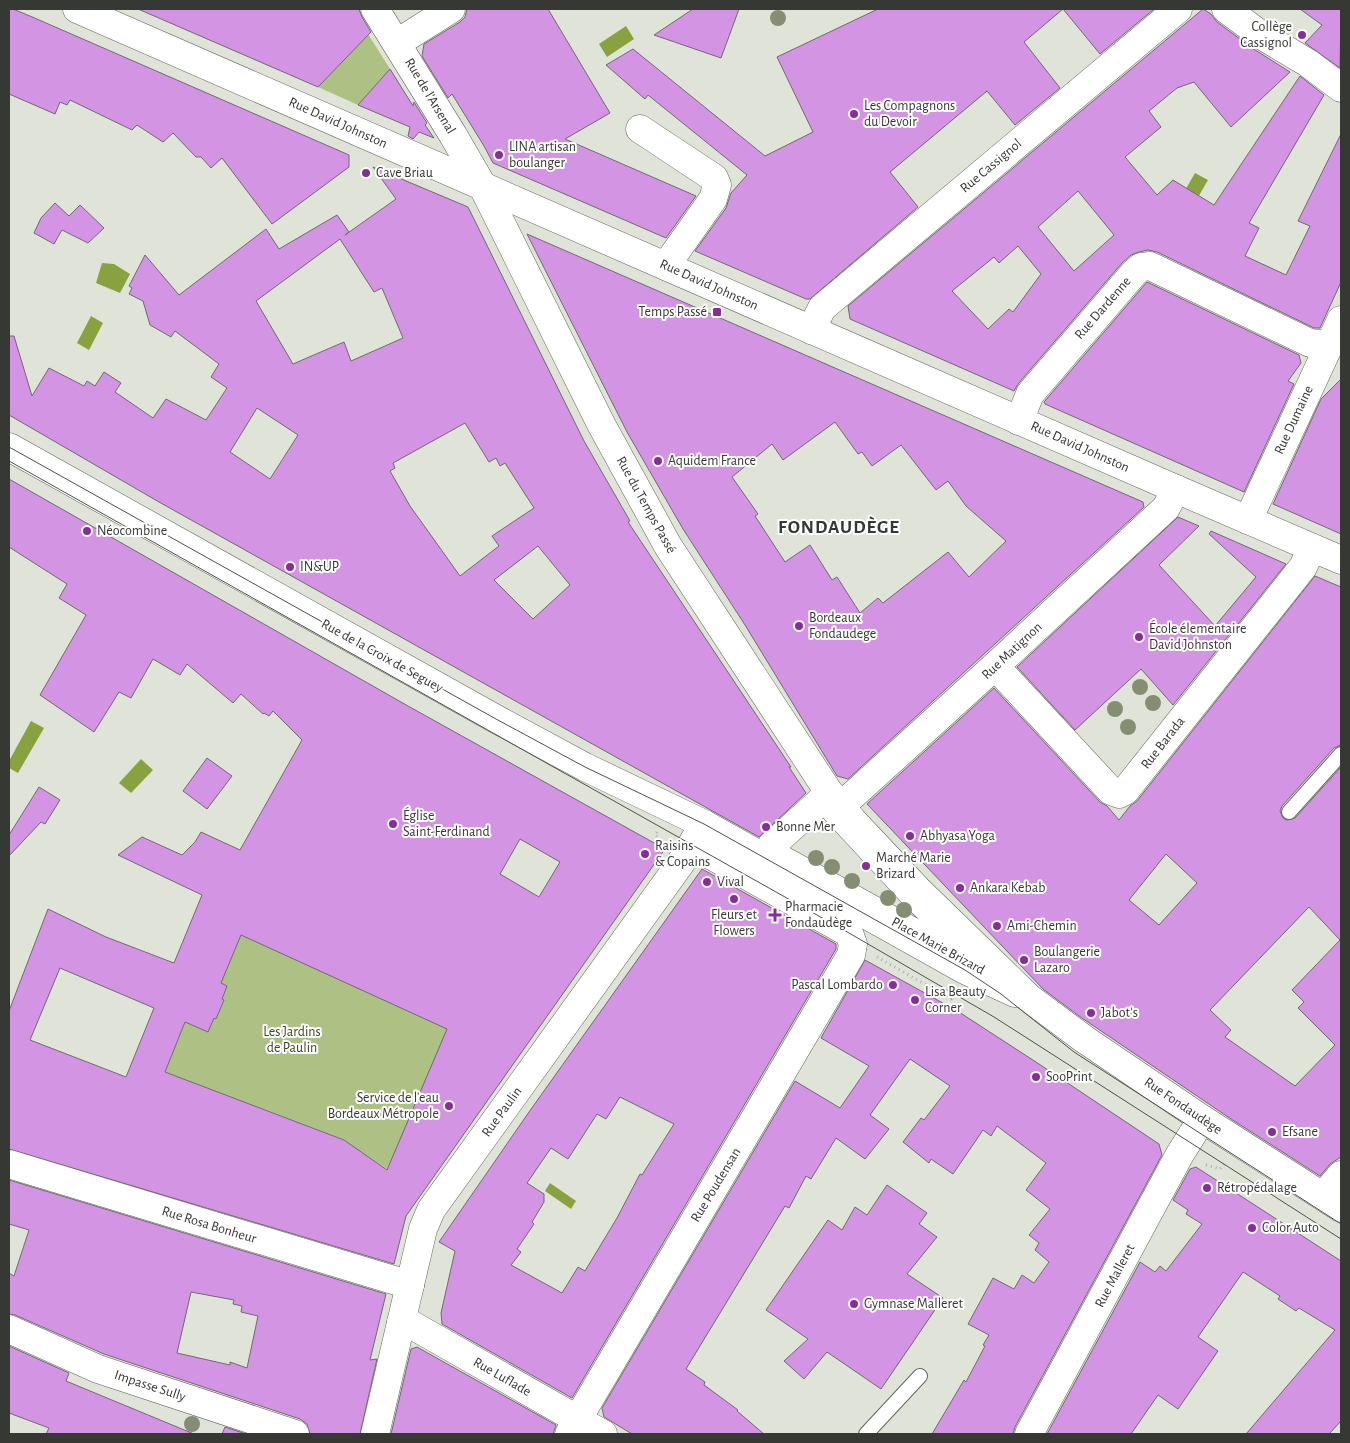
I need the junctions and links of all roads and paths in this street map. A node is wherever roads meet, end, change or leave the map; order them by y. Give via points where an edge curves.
1 (76, 9) edge
2 (375, 9) edge
3 (451, 9) edge
4 (1178, 9) edge
5 (1226, 9) edge
6 (397, 43) junction
7 (1341, 88) edge
8 (640, 129) dead end
9 (482, 185) junction
10 (668, 267) junction
11 (1341, 320) edge
12 (811, 330) junction
13 (1330, 345) junction
14 (1019, 421) junction
15 (9, 447) edge
16 (1176, 490) junction
17 (1248, 520) junction
18 (1312, 548) junction
19 (1341, 560) edge
20 (995, 666) junction
21 (1341, 754) edge
22 (838, 808) junction
23 (1289, 812) dead end
24 (698, 835) junction
25 (760, 855) joint
26 (850, 944) junction
27 (954, 993) dead end
28 (1029, 998) junction
29 (1202, 1119) junction
30 (9, 1164) edge
31 (1341, 1175) edge
32 (1332, 1202) edge
33 (410, 1285) junction
34 (401, 1322) junction
35 (9, 1330) edge
36 (920, 1376) dead end
37 (573, 1427) edge
38 (295, 1434) edge
39 (375, 1434) edge
40 (603, 1434) edge
41 (866, 1434) edge
42 (1029, 1434) edge

1 - 9 street, Rue David Johnston
2 - 6 street, Rue de l'Arsenal
3 - 6 street
4 - 12 street, Rue Cassignol via 822,308
5 - 7 street
6 - 9 street, Rue de l'Arsenal
8 - 10 street via 714,178 717,185 713,200
9 - 10 street, Rue David Johnston
9 - 22 street, Rue du Temps Passé via 601,424 668,546
10 - 12 street, Rue David Johnston
11 - 13 street, Rue Dumaine
12 - 14 street, Rue David Johnston
13 - 14 street, Rue Dardenne via 1310,343 1150,266 1142,267 1030,394
13 - 17 street, Rue Dumaine
14 - 16 street, Rue David Johnston
15 - 24 street, Rue de la Croix de Seguey via 585,767
16 - 17 street, Rue David Johnston
16 - 20 street, Rue Matignon via 1166,508
17 - 18 street, Rue David Johnston
18 - 19 street, Rue David Johnston
18 - 20 street, Rue Barada via 1303,566 1125,791 1119,794 1111,792
20 - 22 street, Rue Matignon
21 - 23 lane
22 - 22 street, Place Marie Brizard via 824,798 768,852 993,974 914,895
22 - 28 street, Rue Fondaudège
24 - 25 street, Rue de la Croix de Seguey
24 - 26 street
24 - 33 street, Rue Paulin via 635,928 431,1210 423,1229
25 - 28 street, Rue Fondaudège via 965,970
26 - 27 path via 857,957 869,952 950,998
26 - 37 street, Rue Poudensan
28 - 29 street, Rue Fondaudège
29 - 32 street, Rue Fondaudège
29 - 42 street, Rue Malleret
30 - 33 street, Rue Rosa Bonheur
31 - 32 street
33 - 34 street, Rue Paulin
34 - 37 street, Rue Luflade via 412,1325
34 - 39 street, Rue Paulin
35 - 38 street, Impasse Sully via 98,1369
36 - 41 lane
37 - 40 street, Rue Luflade

